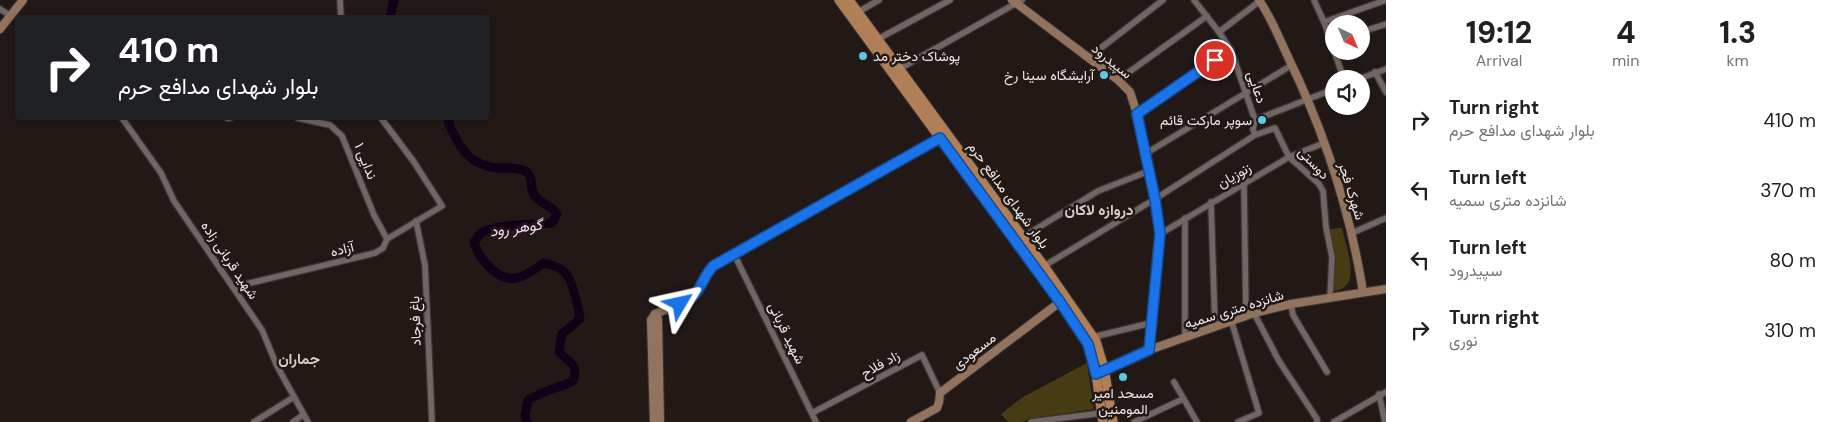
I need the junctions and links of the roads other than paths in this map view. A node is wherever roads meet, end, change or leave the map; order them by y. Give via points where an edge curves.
1 (23, 0) edge
2 (340, 0) edge
3 (843, 0) edge
4 (879, 0) edge
5 (950, 0) edge
6 (1163, 0) edge
7 (1194, 0) edge
8 (1314, 0) edge
9 (1363, 0) edge
10 (1386, 0) edge
11 (1017, 1) edge
12 (1259, 1) edge
13 (1367, 7) junction
14 (0, 9) edge
15 (858, 12) junction
16 (341, 15) edge
17 (11, 16) junction
18 (1207, 16) junction
19 (1324, 22) joint
20 (1386, 24) edge
21 (0, 29) edge
22 (1370, 29) edge
23 (1219, 32) junction
24 (878, 39) junction
25 (1230, 50) junction
26 (1088, 58) junction
27 (1290, 66) junction
28 (899, 69) junction
29 (1386, 69) edge
30 (1375, 72) junction
31 (1370, 74) edge
32 (1118, 80) junction
33 (1386, 92) edge
34 (1246, 93) junction
35 (1325, 93) edge
36 (1307, 100) junction
37 (1137, 114) junction
38 (123, 120) edge
39 (307, 120) edge
40 (382, 120) edge
41 (1255, 120) junction
42 (1255, 135) junction
43 (940, 138) junction
44 (1324, 143) junction
45 (1145, 154) junction
46 (1289, 157) junction
47 (1149, 171) junction
48 (1244, 184) junction
49 (1155, 199) junction
50 (1211, 202) junction
51 (1185, 218) junction
52 (1386, 218) edge
53 (416, 221) junction
54 (1352, 233) junction
55 (1160, 234) junction
56 (1022, 238) junction
57 (387, 239) junction
58 (734, 254) junction
59 (1044, 266) junction
60 (234, 287) junction
61 (1386, 289) edge
62 (1363, 292) junction
63 (1330, 298) junction
64 (1060, 302) junction
65 (1291, 304) junction
66 (1250, 314) junction
67 (1231, 320) junction
68 (1151, 323) junction
69 (1215, 326) junction
70 (1185, 336) junction
71 (1093, 337) junction
72 (1149, 350) junction
73 (1103, 369) junction
74 (1327, 372) dead end
75 (1174, 382) dead end
76 (1386, 392) edge
77 (940, 393) junction
78 (1379, 394) junction
79 (294, 397) junction
80 (1183, 399) junction
81 (656, 402) junction
82 (812, 413) junction
83 (1385, 414) edge
84 (303, 415) junction
85 (1102, 418) edge
86 (1040, 421) edge
87 (254, 422) edge
88 (293, 422) edge
89 (308, 422) edge
90 (432, 422) edge
91 (654, 422) edge
92 (660, 422) edge
93 (816, 422) edge
94 (911, 422) edge
95 (1031, 422) edge
96 (1113, 422) edge
97 (1134, 422) edge
98 (1197, 422) edge
99 (1238, 422) edge
100 (1317, 422) edge
101 (1335, 422) edge
102 (1385, 422) edge

1 - 17 street
2 - 16 street
3 - 15 main road, بلوار شهدای مدافع حرم
3 - 43 main road, بلوار شهدای مدافع حرم
4 - 15 street
5 - 24 street
6 - 26 street
7 - 18 street, دعایی
8 - 19 street
9 - 13 street
10 - 13 street
11 - 26 street, سپیدرود
11 - 28 street
12 - 23 street
12 - 27 street, شهرک فجر
13 - 19 street
14 - 17 street
15 - 24 main road, بلوار شهدای مدافع حرم
17 - 21 street
18 - 23 street, دعایی
18 - 32 street
20 - 22 street
23 - 25 street, دعایی
24 - 28 main road, بلوار شهدای مدافع حرم
25 - 34 street, دعایی
25 - 37 street
26 - 32 street, سپیدرود
27 - 34 street
27 - 36 street, شهرک فجر
28 - 56 main road, بلوار شهدای مدافع حرم
29 - 30 street
30 - 31 street
30 - 33 street
32 - 37 street, سپیدرود via 1130,92
34 - 41 street, دعایی
34 - 45 street
35 - 36 street
36 - 41 street
36 - 44 street, شهرک فجر
37 - 45 street, سپیدرود
38 - 60 street, شهید قربانی زاده via 161,173 174,201
39 - 57 street, ندایی ۱ via 330,125 342,136
40 - 53 street, آزاده via 442,206
41 - 42 street, دعایی
42 - 46 street, دوستی via 1275,128
42 - 49 street
43 - 58 street
43 - 64 main road, بلوار شهدای مدافع حرم
44 - 46 street, زنوزیان
44 - 54 street, شهرک فجر
45 - 47 street, سپیدرود
46 - 48 street, زنوزیان
46 - 63 street, دوستی via 1323,191 1332,257
47 - 49 street, سپیدرود
47 - 56 street via 1098,191
48 - 50 street, زنوزیان
48 - 66 street
49 - 55 street, سپیدرود
49 - 59 street
50 - 51 street, زنوزیان
50 - 69 street
51 - 55 street, زنوزیان
51 - 70 street
52 - 54 street
53 - 57 street, آزاده
53 - 90 street, باغ فرجاد via 425,265
54 - 62 street, شهرک فجر
55 - 68 street, سپیدرود
56 - 59 main road, بلوار شهدای مدافع حرم
57 - 60 street, آزاده via 383,248 375,253
58 - 81 street via 713,266 690,300 655,314 658,319
58 - 82 street, شهید قربانی
59 - 71 main road, بلوار شهدای مدافع حرم
60 - 79 street, شهید قربانی زاده via 262,330
61 - 62 street, شانزده متری سمیه
62 - 63 street, شانزده متری سمیه
63 - 65 street, شانزده متری سمیه
64 - 73 main road, بلوار شهدای مدافع حرم
64 - 77 street, مسعودی
65 - 66 street, شانزده متری سمیه
65 - 74 street via 1293,315
66 - 67 street, شانزده متری سمیه
66 - 100 street
67 - 69 street, شانزده متری سمیه
67 - 99 street via 1259,413
68 - 71 street
68 - 72 street, سپیدرود
69 - 70 street, شانزده متری سمیه
70 - 72 street, شانزده متری سمیه
71 - 73 main road, بلوار شهدای مدافع حرم
72 - 73 street, شانزده متری سمیه
73 - 85 main road, بلوار شهدای مدافع حرم
73 - 96 main road, بلوار شهدای مدافع حرم
75 - 80 street
76 - 78 street
77 - 82 street, زاد فلاح via 922,356
77 - 94 street, مسعودی via 937,408
78 - 83 street
78 - 101 street
79 - 84 street, شهید قربانی زاده
79 - 87 street
80 - 97 street
80 - 98 street
81 - 91 street
81 - 92 street
82 - 93 street, شهید قربانی
83 - 102 street
84 - 88 street
84 - 89 street, شهید قربانی زاده
85 - 86 street
86 - 95 street

